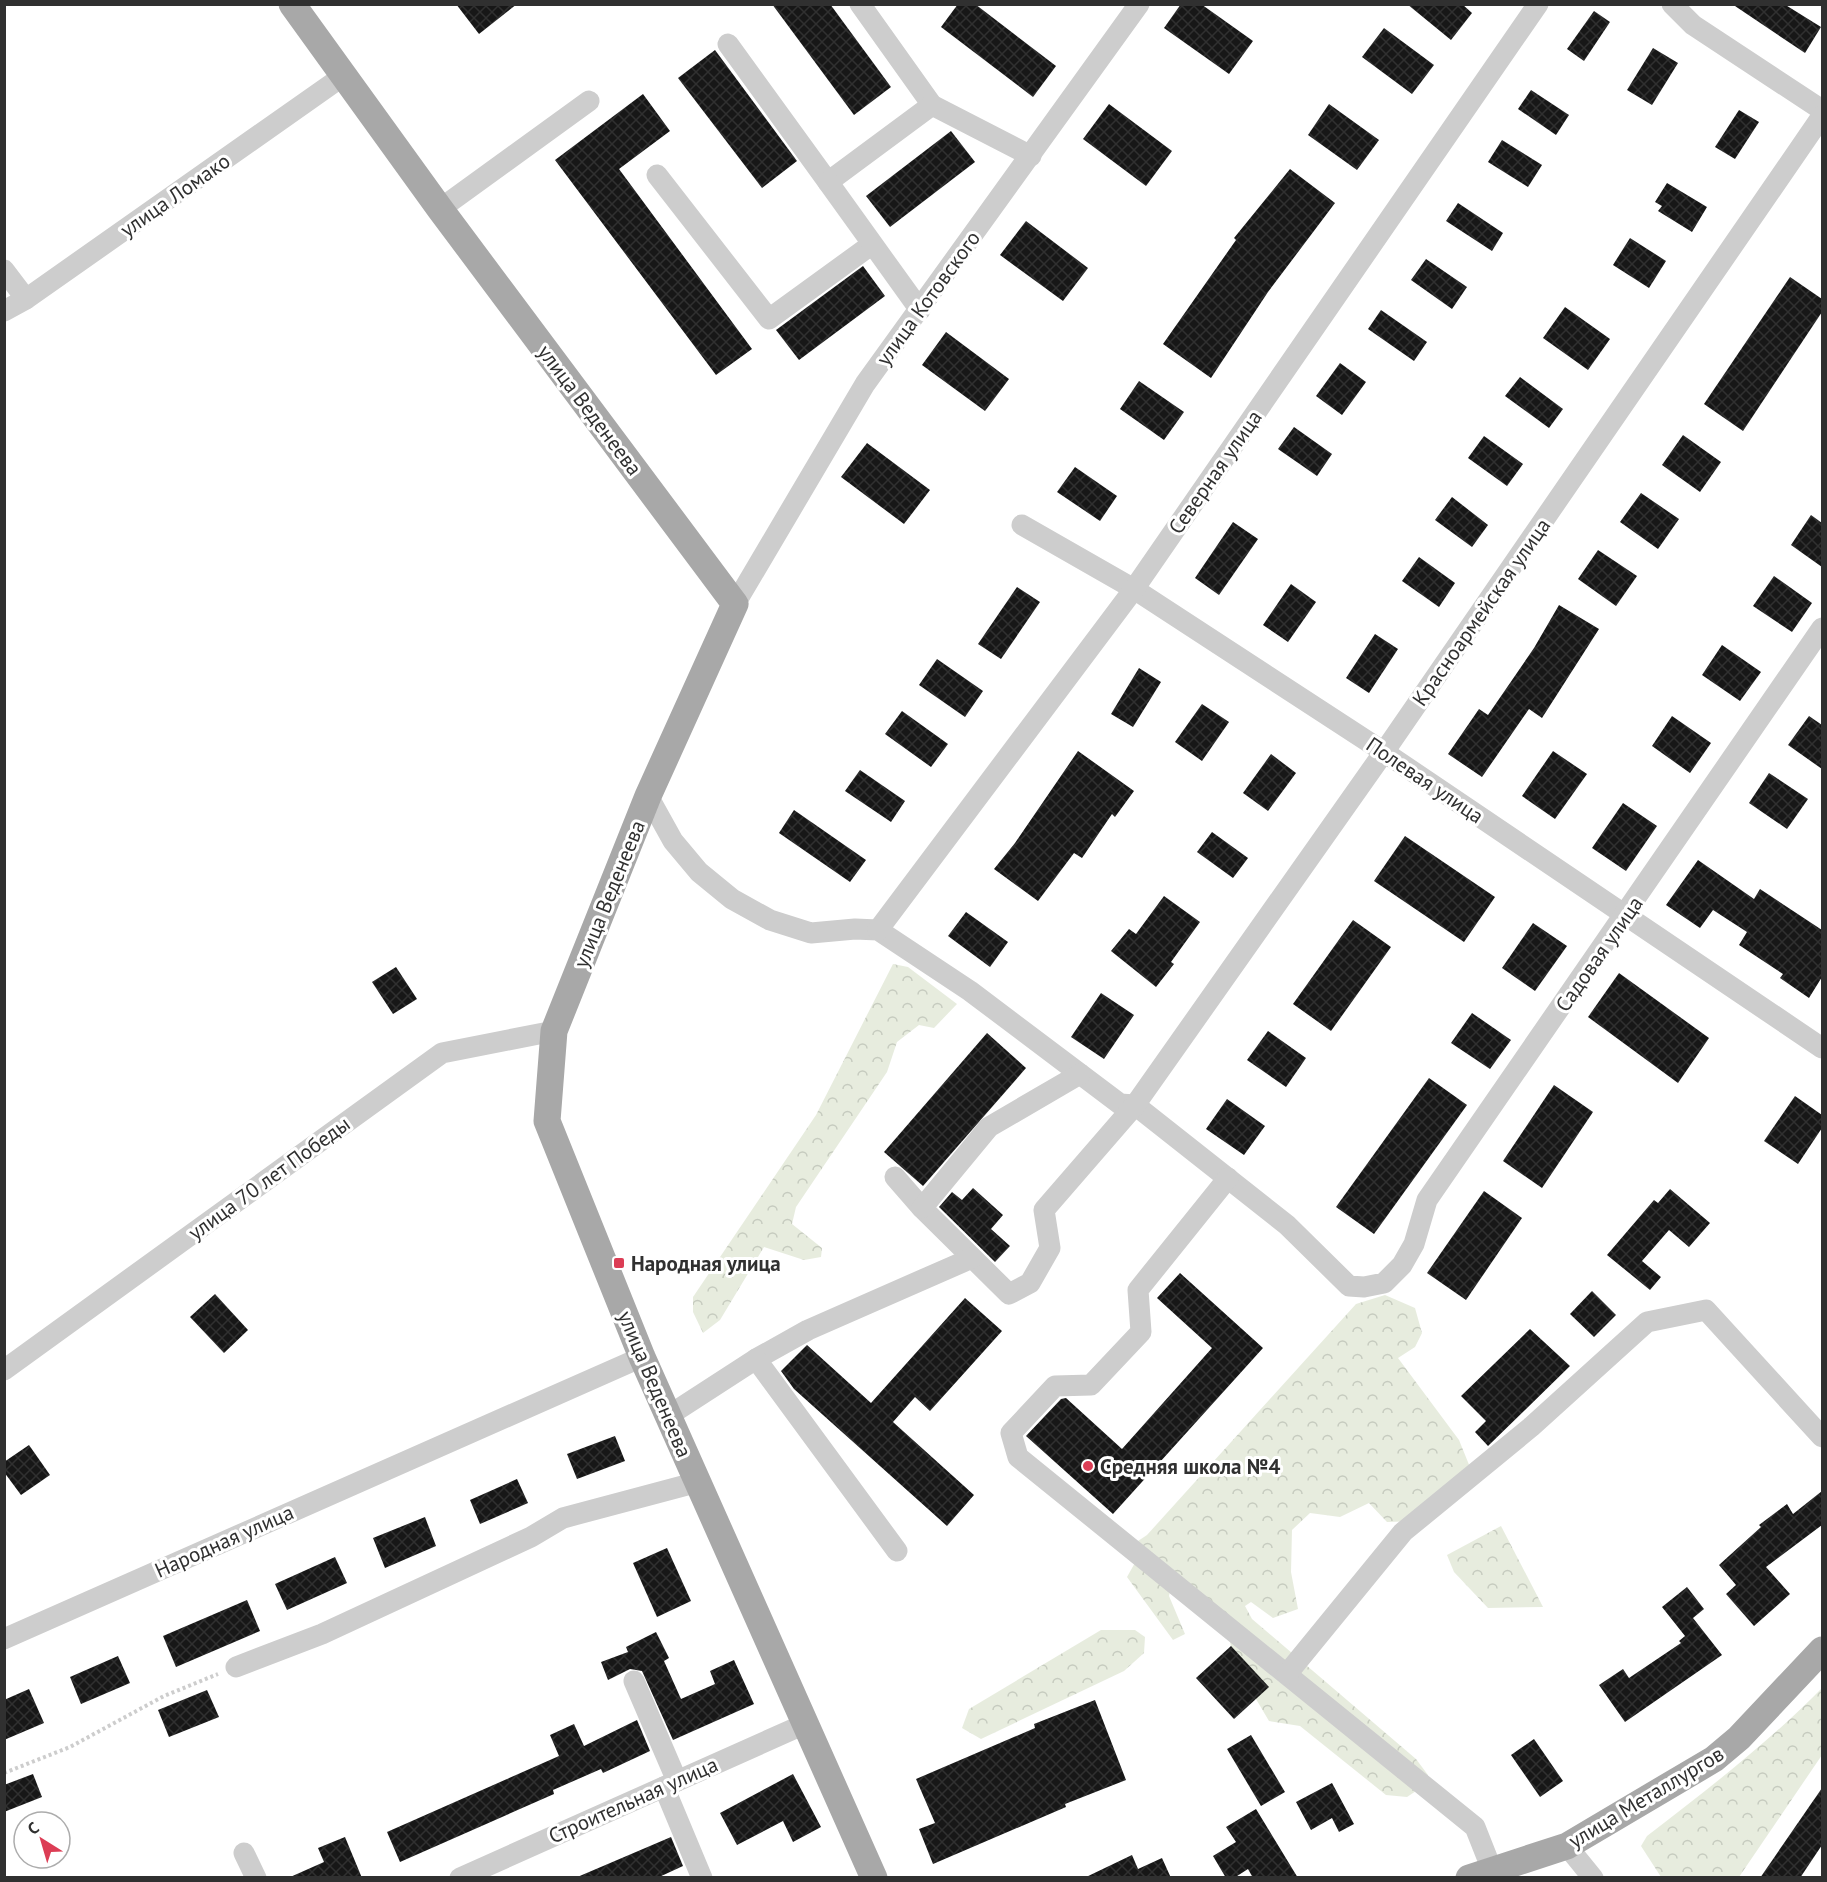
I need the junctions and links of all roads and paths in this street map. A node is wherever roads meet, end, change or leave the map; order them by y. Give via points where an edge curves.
1 (292, 4) edge
2 (860, 4) edge
3 (1139, 4) edge
4 (1538, 4) edge
5 (1672, 4) edge
6 (728, 44) dead end
7 (343, 76) junction
8 (589, 101) dead end
9 (932, 105) junction
10 (1822, 110) edge
11 (1822, 116) edge
12 (1031, 156) junction
13 (657, 174) dead end
14 (828, 182) junction
15 (440, 209) junction
16 (871, 245) junction
17 (4, 270) edge
18 (26, 299) junction
19 (920, 310) junction
20 (4, 311) edge
21 (1022, 525) dead end
22 (1134, 589) junction
23 (735, 604) junction
24 (1822, 628) edge
25 (1384, 752) junction
26 (648, 796) junction
27 (1626, 916) junction
28 (878, 930) junction
29 (554, 1031) junction
30 (1822, 1048) edge
31 (1080, 1074) junction
32 (1135, 1105) junction
33 (895, 1177) dead end
34 (1228, 1178) junction
35 (922, 1208) junction
36 (972, 1258) junction
37 (642, 1357) junction
38 (756, 1359) junction
39 (4, 1370) edge
40 (668, 1416) junction
41 (1822, 1437) edge
42 (698, 1482) junction
43 (897, 1551) dead end
44 (4, 1639) edge
45 (1822, 1650) edge
46 (236, 1667) joint
47 (1287, 1674) junction
48 (634, 1682) dead end
49 (807, 1724) junction
50 (4, 1773) edge
51 (670, 1784) junction
52 (1567, 1846) junction
53 (244, 1853) dead end
54 (1481, 1874) edge
55 (256, 1878) edge
56 (460, 1878) edge
57 (702, 1878) edge
58 (874, 1878) edge
59 (1593, 1878) edge

1 - 7 main road, улица Веденеева
2 - 9 street
3 - 12 street, улица Котовского
4 - 22 street, Северная улица
5 - 10 street via 1693,25
6 - 14 street
7 - 15 main road, улица Веденеева
7 - 18 street, улица Ломако
8 - 15 street
9 - 12 street
9 - 14 street
11 - 25 street, Красноармейская улица
12 - 19 street, улица Котовского
13 - 16 street via 769,319
14 - 16 street
15 - 23 main road, улица Веденеева
16 - 19 street
17 - 18 street
18 - 20 street, улица Ломако
19 - 23 street, улица Котовского via 865,384
21 - 22 street, Полевая улица
22 - 25 street, Полевая улица
22 - 28 street, Северная улица
23 - 26 main road, улица Веденеева
24 - 27 street, Садовая улица
25 - 27 street, Полевая улица
25 - 32 street, Красноармейская улица
26 - 28 street via 673,841 699,872 732,899 770,920 811,933
26 - 29 main road, улица Веденеева
27 - 30 street, Полевая улица
27 - 34 street, Садовая улица via 1427,1200 1414,1244 1402,1265 1384,1283 1348,1286 1298,1234
28 - 31 street via 970,991
29 - 37 main road, улица Веденеева via 547,1121
29 - 39 street, улица 70 лет Победы via 441,1053
31 - 32 street via 1120,1104
31 - 35 street via 989,1127
32 - 34 street
32 - 36 street, Красноармейская улица via 1044,1210 1050,1248 1030,1283 1009,1294
33 - 35 street
34 - 47 street via 1138,1290 1141,1332 1091,1385 1055,1386 1011,1433 1018,1456
35 - 36 street
36 - 38 street via 808,1330
37 - 40 main road, улица Веденеева
37 - 44 street, Народная улица
38 - 40 street
38 - 43 street
40 - 42 main road, улица Веденеева
41 - 47 street via 1706,1310 1647,1322 1531,1427 1403,1532
42 - 46 street via 563,1518 531,1537 322,1634
42 - 49 main road, улица Веденеева
45 - 52 main road, улица Металлургов via 1714,1760
46 - 50 path via 164,1696 70,1747
47 - 54 street via 1475,1827
48 - 51 street
49 - 51 street, Строительная улица
49 - 58 main road, улица Веденеева
51 - 56 street, Строительная улица
51 - 57 street
52 - 54 main road, улица Металлургов
52 - 59 street
53 - 55 street

